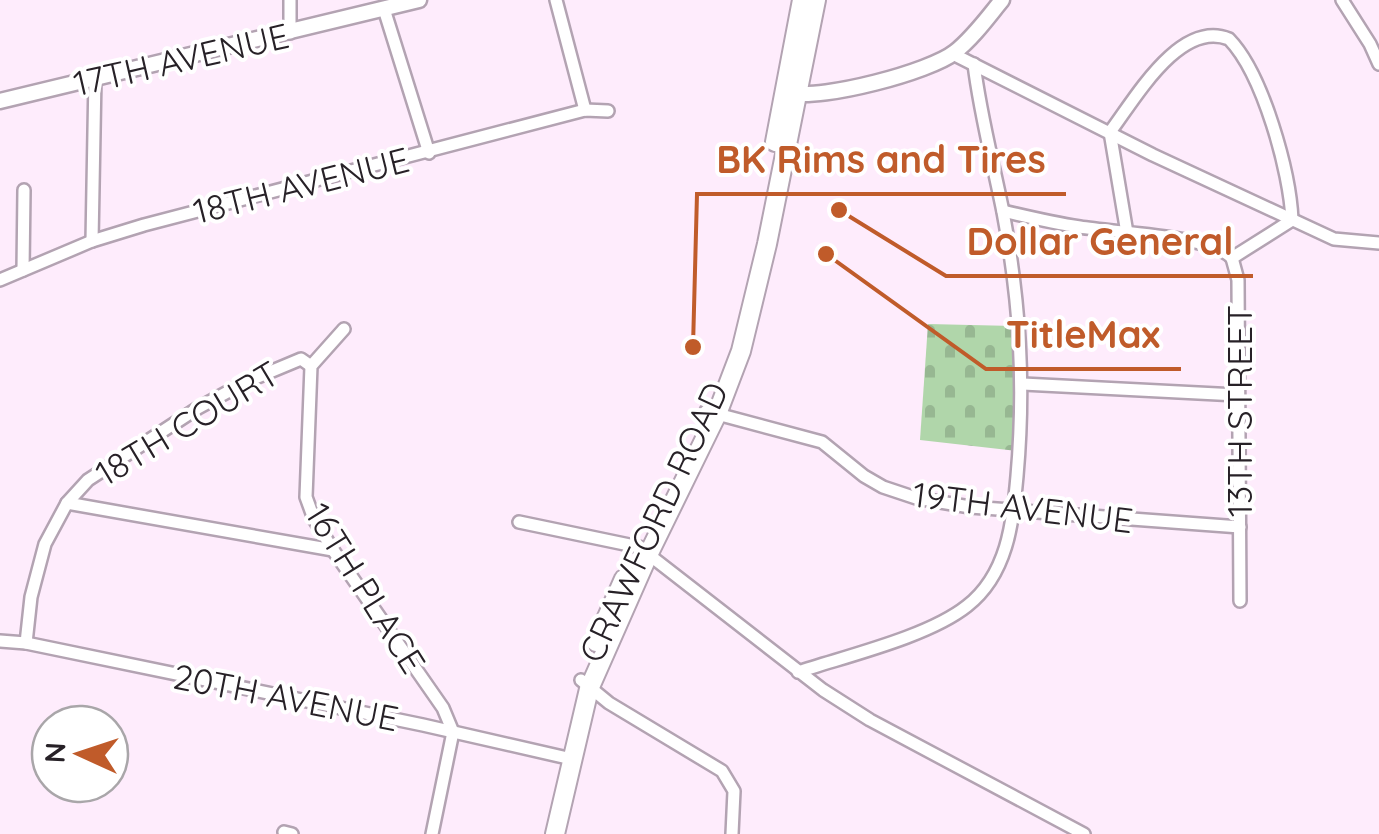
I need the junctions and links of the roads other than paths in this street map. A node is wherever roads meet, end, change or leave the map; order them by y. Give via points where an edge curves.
1 (290, 0) edge
2 (419, 0) edge
3 (556, 0) edge
4 (802, 0) edge
5 (816, 0) edge
6 (1002, 0) edge
7 (1342, 0) edge
8 (384, 9) junction
9 (290, 34) junction
10 (953, 54) junction
11 (974, 64) junction
12 (1379, 64) edge
13 (96, 77) junction
14 (791, 93) junction
15 (0, 101) edge
16 (585, 110) junction
17 (608, 112) dead end
18 (1110, 132) junction
19 (429, 153) junction
20 (24, 190) dead end
21 (1003, 212) junction
22 (1292, 220) junction
23 (1128, 233) junction
24 (92, 240) junction
25 (1379, 243) edge
26 (1232, 258) junction
27 (23, 270) junction
28 (0, 280) edge
29 (344, 329) dead end
30 (312, 366) junction
31 (1023, 384) junction
32 (1238, 395) junction
33 (712, 412) junction
34 (67, 503) junction
35 (1014, 510) junction
36 (519, 522) dead end
37 (1240, 528) junction
38 (333, 550) junction
39 (644, 550) junction
40 (1240, 602) dead end
41 (0, 641) edge
42 (26, 643) junction
43 (798, 672) junction
44 (585, 685) junction
45 (453, 732) junction
46 (566, 758) junction
47 (432, 834) edge
48 (544, 834) edge
49 (555, 834) edge
50 (732, 834) edge
51 (1084, 834) edge

1 - 9 street
2 - 8 street, 17TH AVENUE
3 - 16 street
4 - 14 main road
5 - 14 main road
6 - 10 street
7 - 12 street
8 - 9 street, 17TH AVENUE
8 - 19 street
9 - 13 street, 17TH AVENUE
10 - 11 street
10 - 14 street via 852,88
11 - 18 street
11 - 21 street
13 - 15 street, 17TH AVENUE
13 - 24 street
14 - 33 main road, CRAWFORD ROAD via 755,298 741,351
16 - 17 street, 18TH AVENUE
16 - 19 street, 18TH AVENUE
18 - 22 street
18 - 22 street via 1180,47 1198,36 1229,39 1242,55 1283,158
18 - 23 street
19 - 24 street, 18TH AVENUE
20 - 27 street
21 - 23 street
21 - 31 street
22 - 25 street via 1334,239
22 - 26 street, 13TH STREET
23 - 26 street via 1214,246
24 - 27 street, 18TH AVENUE
26 - 32 street, 13TH STREET via 1238,280
27 - 28 street, 18TH AVENUE
29 - 30 street
30 - 34 street, 18TH COURT via 301,359 289,362 198,408 105,468
30 - 38 street, 16TH PLACE via 306,497
31 - 32 street
31 - 35 street
32 - 37 street, 13TH STREET
33 - 35 street, 19TH AVENUE via 822,442 864,476 916,498
33 - 39 main road, CRAWFORD ROAD
34 - 38 street
34 - 42 street, 18TH COURT via 44,544
35 - 37 street, 19TH AVENUE
35 - 43 street via 990,582 967,606 939,623
36 - 39 street
37 - 40 street, 13TH STREET
38 - 45 street, 16TH PLACE
39 - 43 street
39 - 44 main road, CRAWFORD ROAD
41 - 42 street, 20TH AVENUE
42 - 45 street, 20TH AVENUE
43 - 51 street via 870,720
44 - 46 main road, CRAWFORD ROAD
44 - 50 street via 701,750 730,780
45 - 46 street, 20TH AVENUE
45 - 47 street
46 - 48 main road, CRAWFORD ROAD
46 - 49 main road, CRAWFORD ROAD

